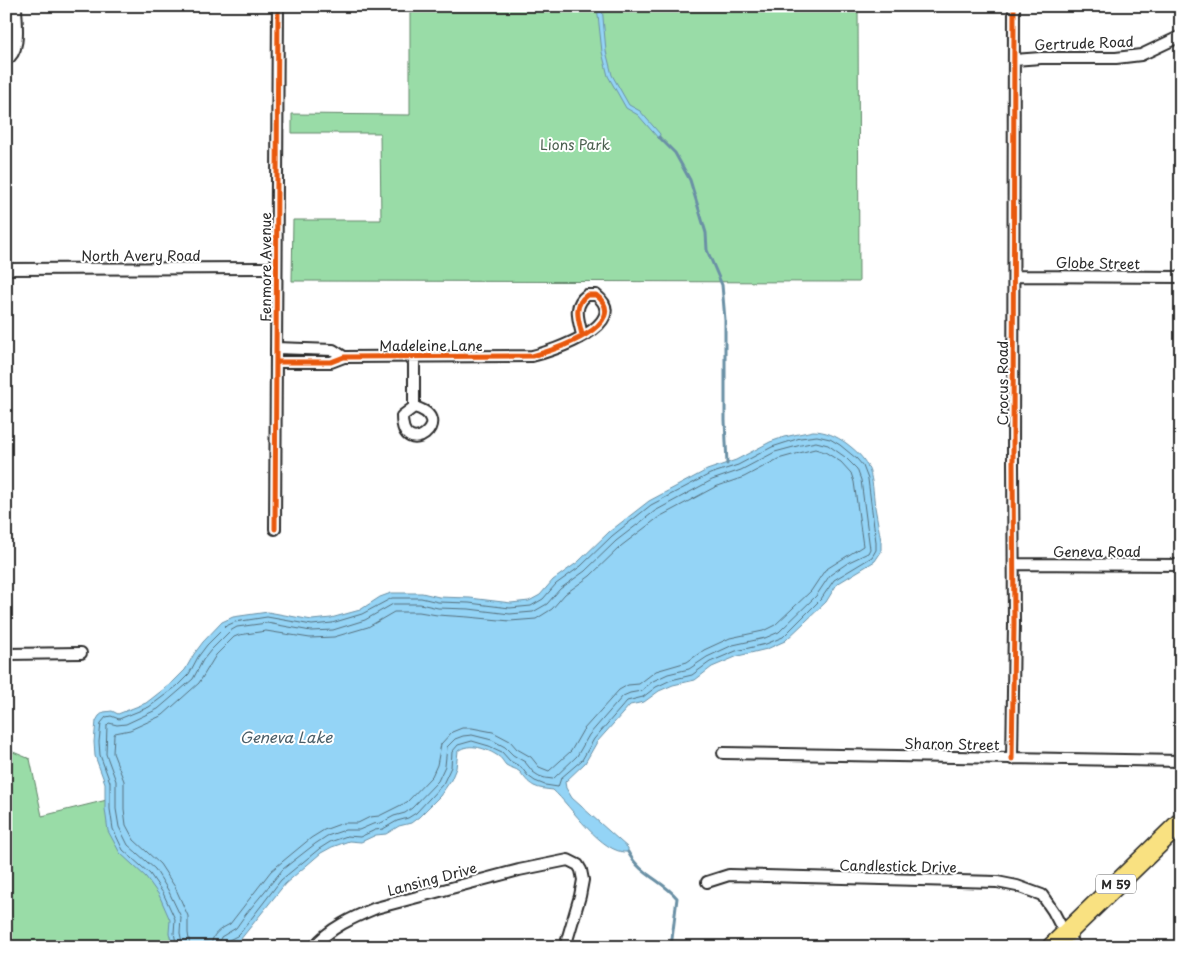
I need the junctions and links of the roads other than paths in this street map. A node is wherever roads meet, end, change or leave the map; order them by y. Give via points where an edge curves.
1 (16, 6) edge
2 (278, 6) edge
3 (1014, 6) edge
4 (1181, 36) edge
5 (6, 60) edge
6 (1014, 60) junction
7 (276, 268) junction
8 (6, 269) edge
9 (1014, 276) junction
10 (1181, 277) edge
11 (582, 335) dead end
12 (276, 348) junction
13 (315, 349) junction
14 (414, 356) junction
15 (344, 357) junction
16 (277, 362) junction
17 (315, 362) junction
18 (414, 407) dead end
19 (275, 529) dead end
20 (1014, 564) junction
21 (1181, 565) edge
22 (80, 653) dead end
23 (6, 654) edge
24 (723, 754) dead end
25 (1012, 759) junction
26 (1181, 761) edge
27 (1181, 822) edge
28 (707, 882) dead end
29 (1064, 943) edge
30 (314, 947) edge
31 (565, 947) edge

1 - 5 street via 16,46
2 - 7 street, Fenmore Avenue
3 - 6 street, Crocus Road
4 - 6 street, Gertrude Road via 1141,56
6 - 9 street, Crocus Road
7 - 8 street, North Avery Road
7 - 12 street, Fenmore Avenue
9 - 10 street, Globe Street
9 - 20 street, Crocus Road
11 - 14 street, Madeleine Lane via 553,351 532,356
12 - 13 street, Madeleine Lane
12 - 16 street, Fenmore Avenue
13 - 15 street, Madeleine Lane via 333,350
13 - 17 street
14 - 15 street, Madeleine Lane
14 - 18 street
15 - 17 street, Madeleine Lane via 331,362
16 - 17 street, Madeleine Lane
16 - 19 street, Fenmore Avenue
20 - 21 street, Geneva Road
20 - 25 street, Crocus Road
22 - 23 street
24 - 25 street, Sharon Street
25 - 26 street, Sharon Street
27 - 29 highway, M 59
28 - 29 street, Candlestick Drive via 729,876 997,882 1042,896 1053,911
30 - 31 street, Lansing Drive via 321,938 376,908 568,860 578,865 583,880

